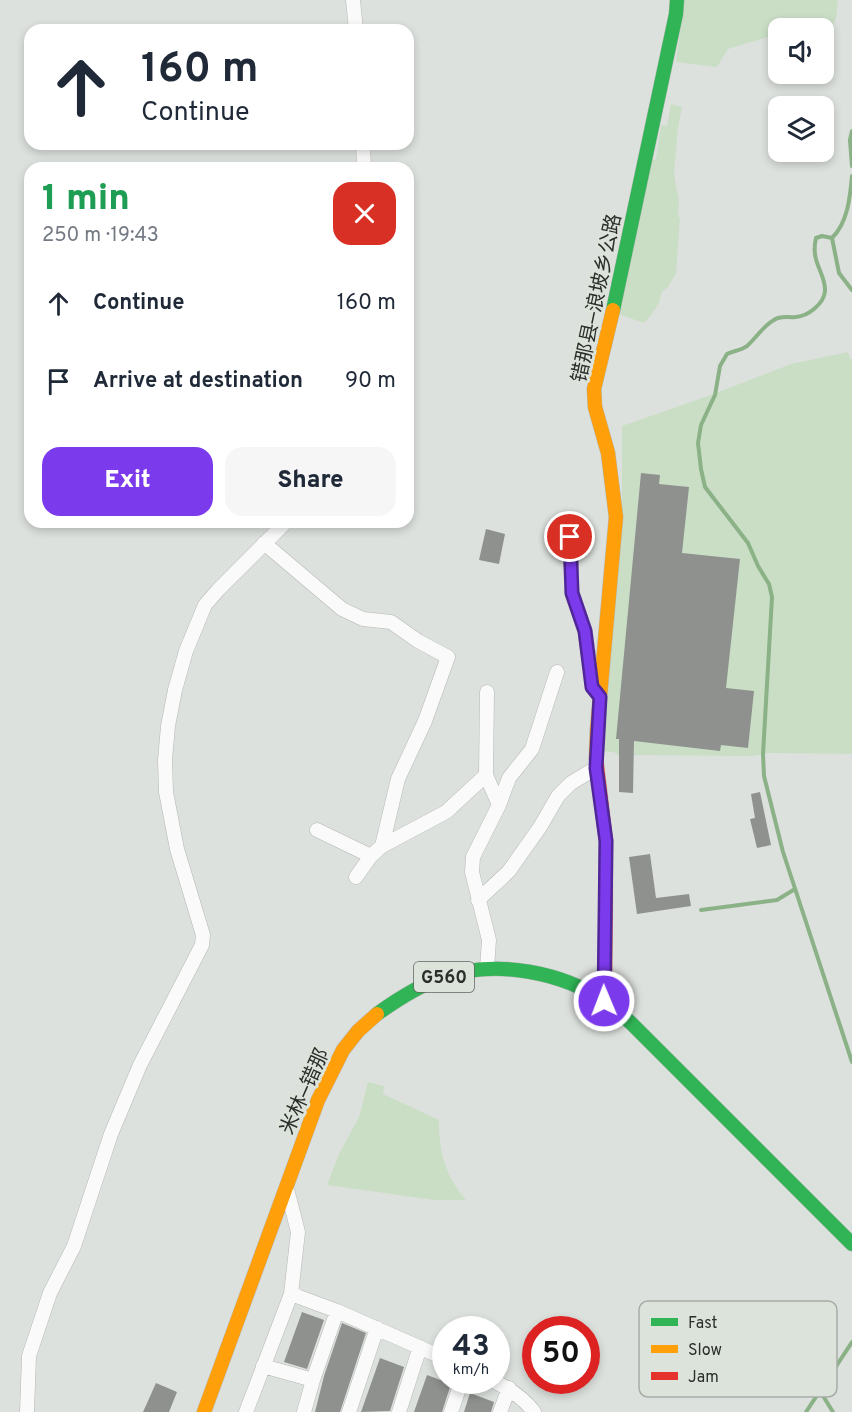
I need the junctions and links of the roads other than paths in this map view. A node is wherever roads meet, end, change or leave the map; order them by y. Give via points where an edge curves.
1 (353, 0) edge
2 (677, 0) edge
3 (355, 24) edge
4 (280, 528) edge
5 (570, 537) dead end
6 (264, 543) junction
7 (557, 672) dead end
8 (487, 692) dead end
9 (600, 697) junction
10 (596, 768) junction
11 (486, 775) junction
12 (499, 805) junction
13 (317, 830) dead end
14 (382, 846) junction
15 (371, 856) junction
16 (356, 877) dead end
17 (477, 900) junction
18 (487, 968) junction
19 (604, 1001) junction
20 (286, 1185) junction
21 (852, 1244) edge
22 (291, 1294) junction
23 (337, 1311) junction
24 (377, 1328) junction
25 (420, 1347) junction
26 (432, 1353) edge
27 (263, 1366) junction
28 (313, 1380) junction
29 (510, 1389) edge
30 (457, 1394) edge
31 (507, 1394) edge
32 (27, 1412) edge
33 (204, 1412) edge
34 (246, 1412) edge
35 (304, 1412) edge
36 (350, 1412) edge
37 (399, 1412) edge
38 (451, 1412) edge
39 (500, 1412) edge
40 (534, 1412) edge

1 - 3 street
2 - 9 main road, 错那县—浪坡乡公路 via 652,132 594,388 616,517
4 - 6 street
5 - 9 street via 572,593 585,631 592,687
6 - 14 street via 342,609 363,620 391,622 448,657 398,779
6 - 32 street via 205,605 175,690 168,726 166,792 177,849 203,935 202,945 140,1065 111,1134 74,1246 50,1293 29,1356
7 - 12 street via 532,749 509,778
8 - 11 street
9 - 10 main road, 错那县—浪坡乡公路
10 - 17 street via 558,796 509,871
10 - 19 main road, 错那县—浪坡乡公路 via 606,841
11 - 12 street
11 - 14 street via 446,812
12 - 17 street via 473,857
13 - 15 street
14 - 15 street
15 - 16 street
17 - 18 street via 489,940
18 - 19 main road, 米林—错那 / G560 via 525,970 552,977
18 - 20 main road, 米林—错那 / G560 via 435,979 411,990 354,1035 336,1061 318,1100
19 - 21 main road, 米林—错那 / G560 via 631,1023
20 - 22 street via 298,1232
20 - 33 main road, 米林—错那 / G560
22 - 23 street
22 - 27 street
23 - 24 street
23 - 28 street
24 - 25 street
24 - 36 street
25 - 26 street
25 - 37 street
27 - 28 street
27 - 34 street
28 - 35 street
29 - 40 street
30 - 38 street
31 - 39 street

